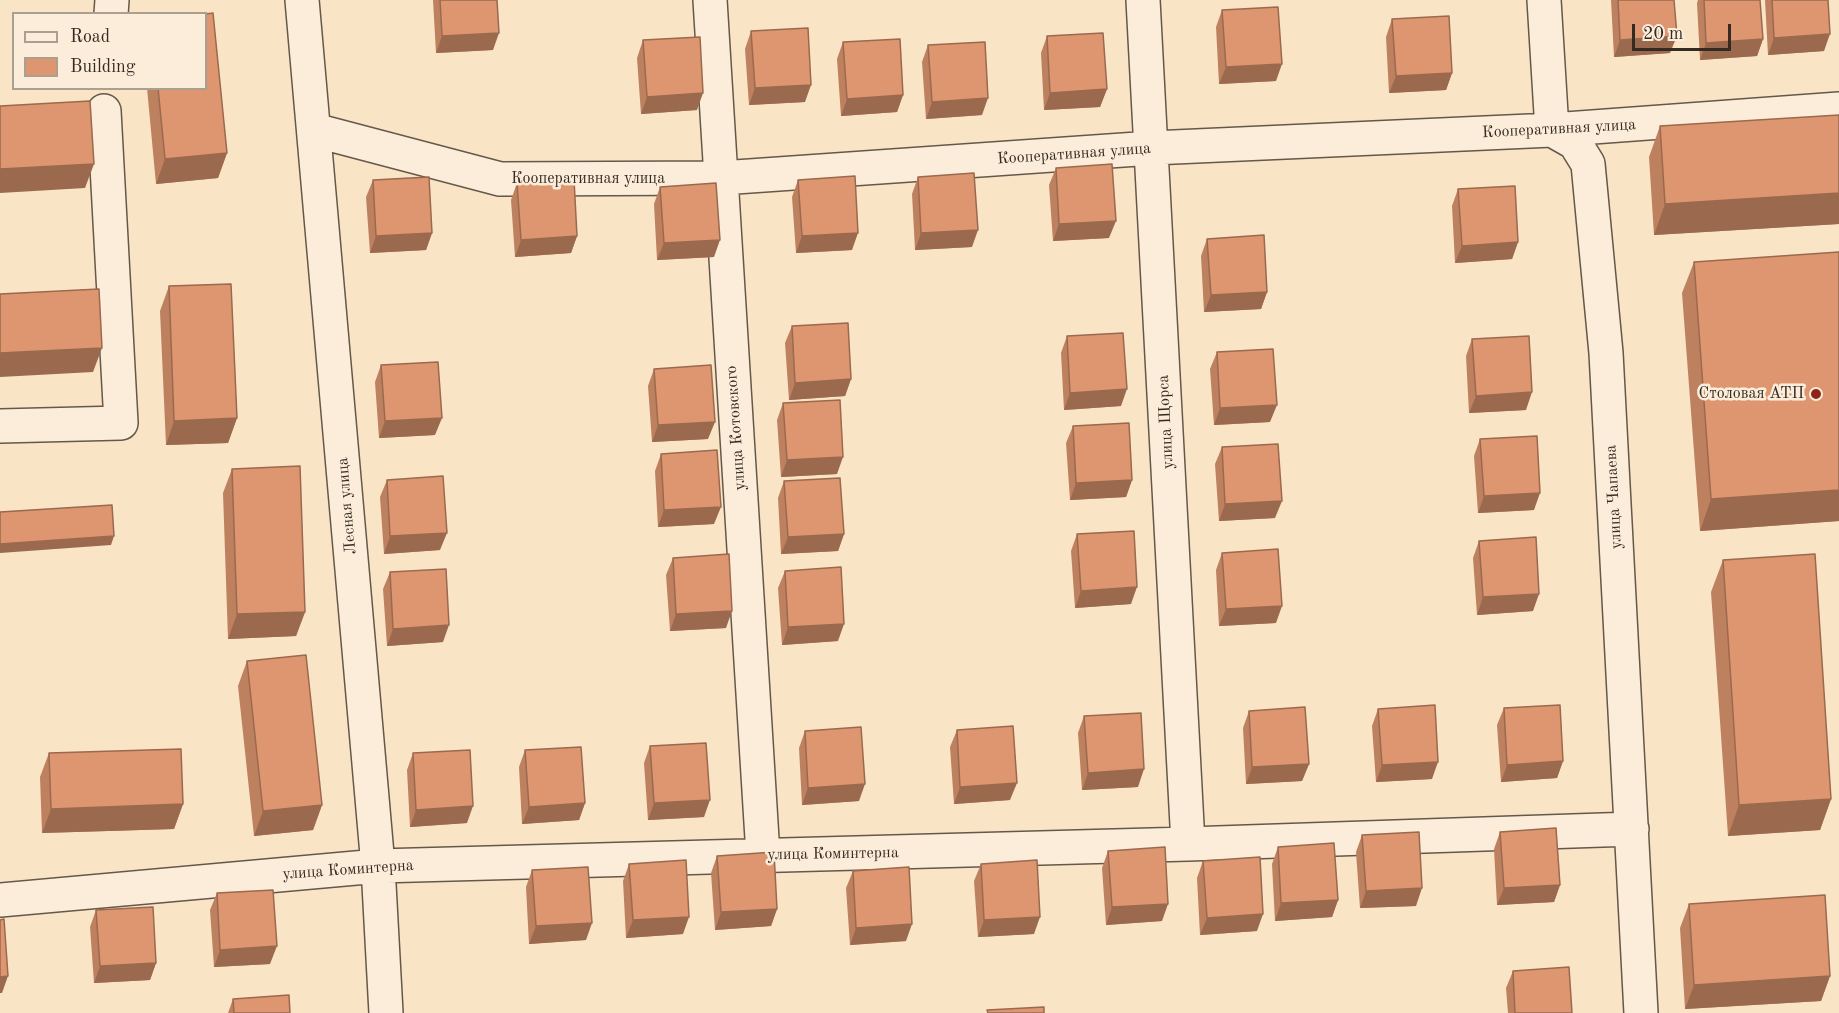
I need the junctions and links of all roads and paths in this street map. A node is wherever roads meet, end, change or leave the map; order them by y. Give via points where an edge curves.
1 (302, 0) edge
2 (710, 0) edge
3 (1143, 0) edge
4 (1544, 0) edge
5 (104, 100) edge
6 (1839, 109) edge
7 (69, 113) edge
8 (314, 130) junction
9 (1552, 130) junction
10 (1152, 148) junction
11 (721, 178) junction
12 (0, 426) edge
13 (1632, 829) junction
14 (1188, 844) junction
15 (763, 855) junction
16 (378, 866) junction
17 (0, 900) edge
18 (386, 1013) edge
19 (1641, 1013) edge

1 - 8 street, Лесная улица
2 - 11 street, улица Котовского
3 - 10 street, улица Щорса
4 - 9 street
5 - 7 street
5 - 12 street via 121,423
6 - 9 street, Кооперативная улица
8 - 11 street, Кооперативная улица via 500,179
8 - 16 street, Лесная улица
9 - 10 street, Кооперативная улица
9 - 13 street, улица Чапаева via 1575,142 1588,164 1606,353
10 - 11 street, Кооперативная улица
10 - 14 street, улица Щорса
11 - 15 street, улица Котовского
13 - 14 street, улица Коминтерна
13 - 19 street, улица Чапаева
14 - 15 street, улица Коминтерна
15 - 16 street, улица Коминтерна
16 - 17 street, улица Коминтерна
16 - 18 street, Лесная улица

